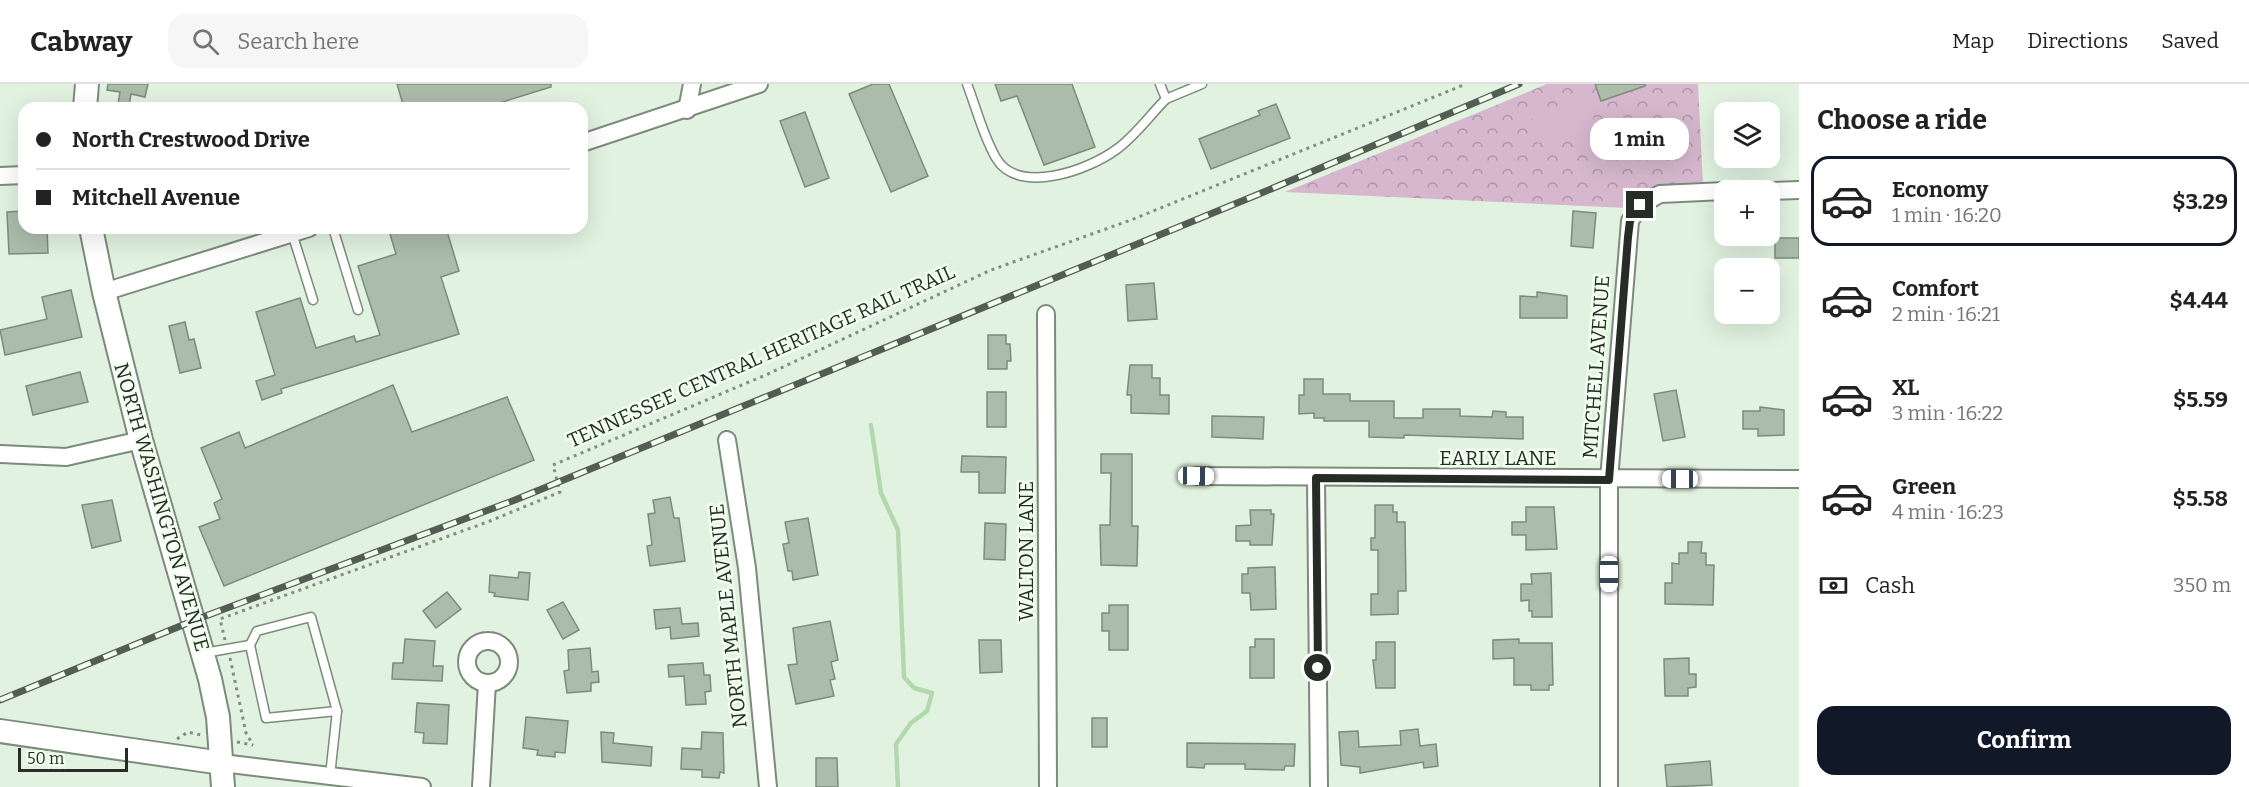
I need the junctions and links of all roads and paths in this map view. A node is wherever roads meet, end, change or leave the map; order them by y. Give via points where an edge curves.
1 (87, 84) edge
2 (692, 84) edge
3 (759, 84) edge
4 (967, 84) edge
5 (1160, 84) edge
6 (1202, 84) edge
7 (1466, 84) edge
8 (1166, 99) junction
9 (86, 102) edge
10 (687, 110) junction
11 (588, 141) edge
12 (0, 176) edge
13 (18, 176) edge
14 (1799, 190) edge
15 (1780, 191) edge
16 (1714, 192) edge
17 (92, 234) edge
18 (289, 234) edge
19 (292, 234) edge
20 (335, 234) edge
21 (104, 292) junction
22 (313, 300) dead end
23 (358, 310) dead end
24 (1046, 314) dead end
25 (141, 440) junction
26 (727, 440) dead end
27 (0, 454) edge
28 (1196, 476) dead end
29 (1316, 478) junction
30 (1799, 479) edge
31 (1609, 480) junction
32 (250, 645) junction
33 (228, 649) junction
34 (204, 653) junction
35 (487, 683) dead end
36 (337, 711) junction
37 (0, 731) edge
38 (253, 745) dead end
39 (222, 763) junction
40 (330, 776) junction
41 (223, 787) edge
42 (422, 787) edge
43 (481, 787) edge
44 (768, 787) edge
45 (1048, 787) edge
46 (1319, 787) edge
47 (1609, 787) edge

1 - 9 main road
2 - 10 street
3 - 10 street
4 - 8 lane via 996,158 1011,173 1027,178 1070,172 1117,149
5 - 8 lane
6 - 8 lane
7 - 33 path, TENNESSEE CENTRAL HERITAGE RAIL TRAIL via 1131,220 991,270 768,374 553,465 560,492 220,619
10 - 11 street
12 - 13 street
14 - 15 street
16 - 31 street, MITCHELL AVENUE via 1660,194 1640,205 1630,221
17 - 21 main road, NORTH WASHINGTON AVENUE
18 - 21 street
19 - 22 lane
20 - 23 lane
21 - 25 main road, NORTH WASHINGTON AVENUE
24 - 45 street, WALTON LANE
25 - 27 street via 66,457
25 - 34 main road, NORTH WASHINGTON AVENUE
26 - 44 street, NORTH MAPLE AVENUE via 747,568
28 - 29 street, EARLY LANE
29 - 31 street, EARLY LANE
29 - 46 street
30 - 31 street, EARLY LANE
31 - 47 street, MITCHELL AVENUE
32 - 33 lane
32 - 36 lane via 266,718
32 - 36 lane via 257,631 311,617
33 - 34 lane
33 - 38 path, TENNESSEE CENTRAL HERITAGE RAIL TRAIL via 246,733
34 - 39 main road, NORTH WASHINGTON AVENUE via 218,717
35 - 43 street
36 - 40 lane
37 - 39 main road
39 - 40 street
39 - 41 main road, NORTH WASHINGTON AVENUE
40 - 42 street

